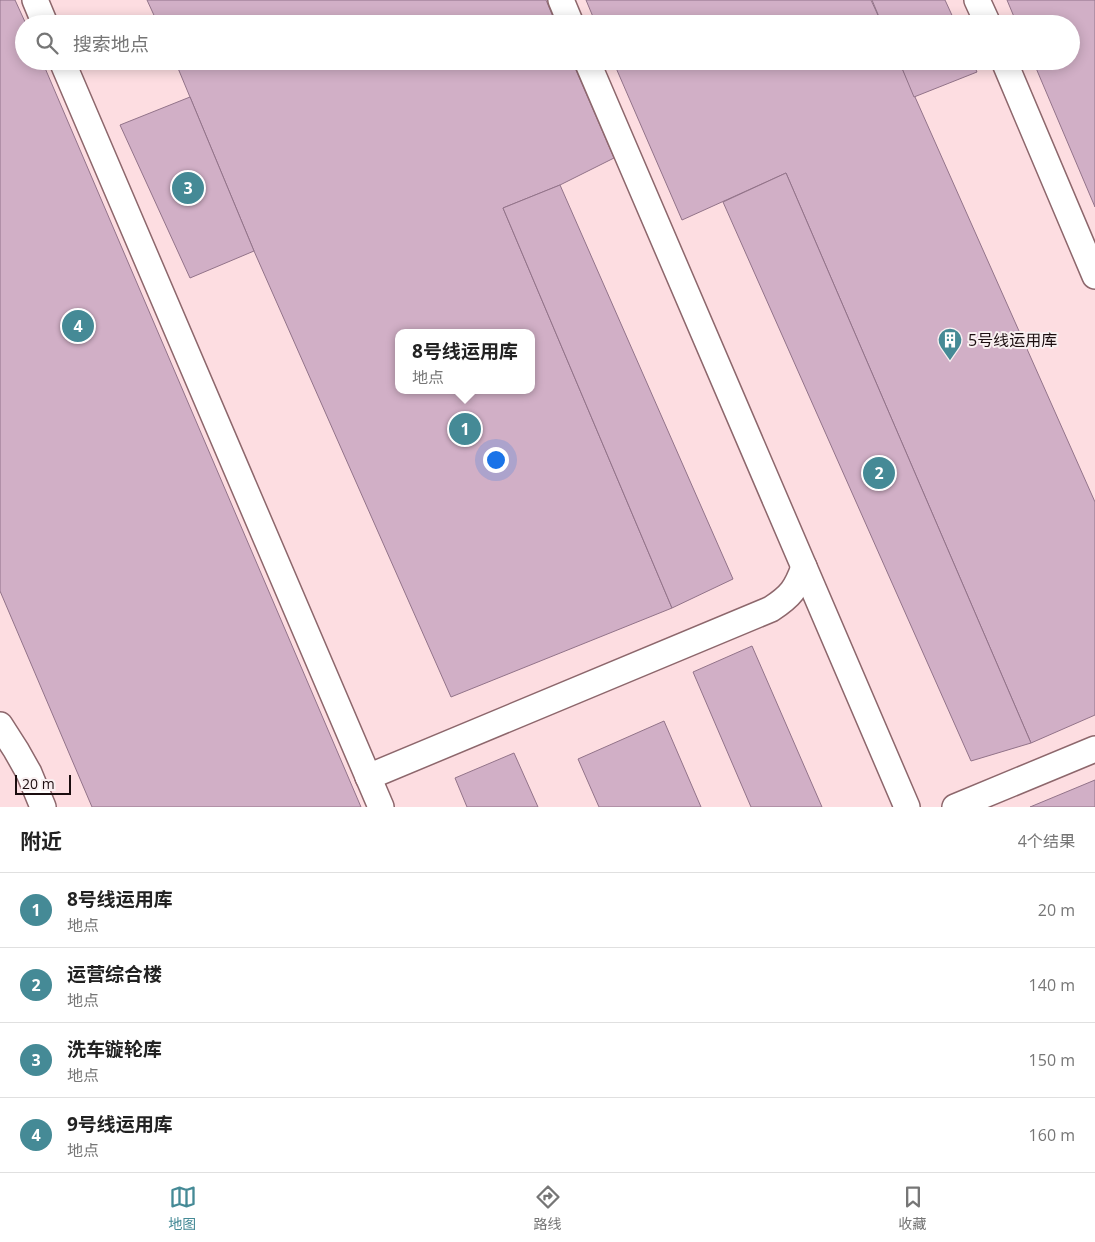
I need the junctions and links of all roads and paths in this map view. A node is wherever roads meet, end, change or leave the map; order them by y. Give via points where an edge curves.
1 (35, 0) edge
2 (561, 0) edge
3 (978, 0) edge
4 (42, 15) edge
5 (567, 15) edge
6 (984, 15) edge
7 (66, 70) edge
8 (591, 70) edge
9 (1008, 70) edge
10 (1095, 276) edge
11 (804, 567) junction
12 (0, 726) edge
13 (1095, 749) edge
14 (368, 777) junction
15 (39, 806) edge
16 (381, 807) edge
17 (907, 807) edge
18 (956, 807) edge

1 - 4 lane
2 - 5 lane
3 - 6 lane
7 - 14 lane
8 - 11 lane
9 - 10 lane
11 - 14 lane via 793,591 771,609
11 - 17 lane
12 - 15 lane via 29,773
13 - 18 lane
14 - 16 lane

